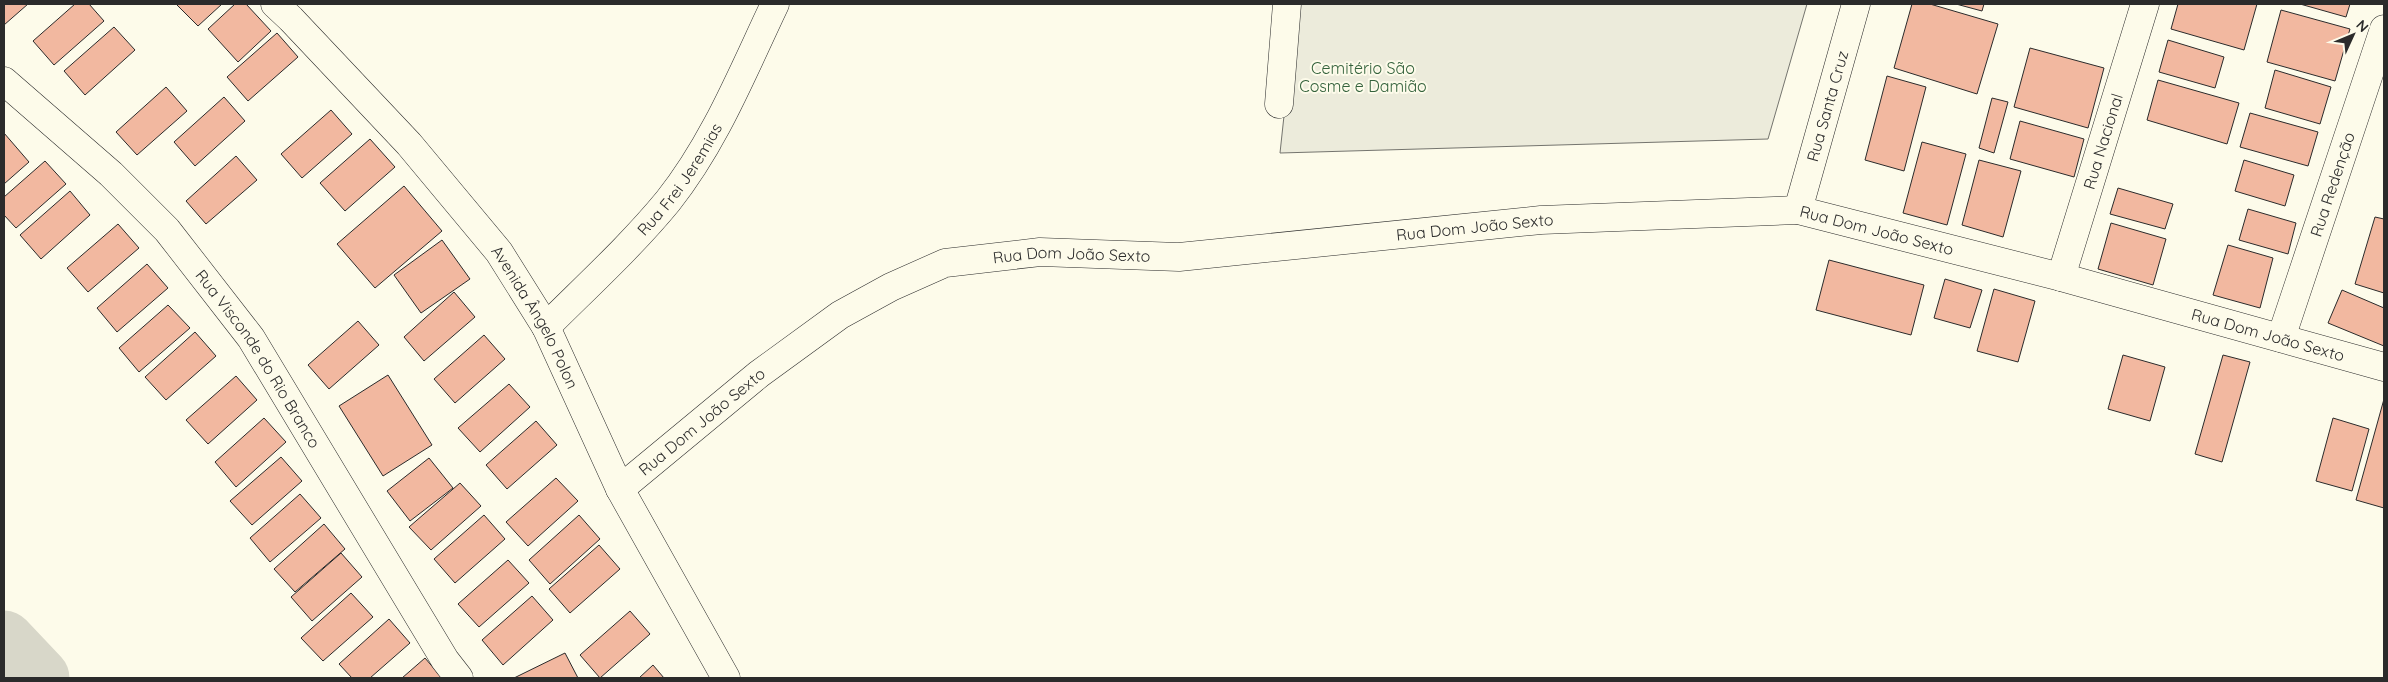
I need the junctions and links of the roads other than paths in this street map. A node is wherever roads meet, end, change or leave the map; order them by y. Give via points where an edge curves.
1 (275, 4) edge
2 (775, 4) edge
3 (1287, 4) edge
4 (1856, 4) edge
5 (2145, 4) edge
6 (2384, 29) edge
7 (4, 81) edge
8 (1279, 104) dead end
9 (1798, 210) junction
10 (2061, 277) junction
11 (546, 326) junction
12 (2280, 338) junction
13 (2384, 366) edge
14 (620, 488) junction
15 (458, 678) edge
16 (726, 678) edge

1 - 11 street, Avenida Ângelo Polon via 409,144 499,252
2 - 11 street, Rua Frei Jeremias via 705,148 668,200
3 - 8 street
4 - 9 street, Rua Santa Cruz
5 - 10 street, Rua Nacional
6 - 12 street, Rua Redenção
7 - 15 street, Rua Visconde do Rio Branco via 111,174 167,230 251,338
9 - 10 street, Rua Dom João Sexto
9 - 14 street, Rua Dom João Sexto via 1540,220 1179,257 1040,252 945,263 840,315 759,374
10 - 12 street, Rua Dom João Sexto
11 - 14 street, Avenida Ângelo Polon
12 - 13 street, Rua Dom João Sexto
14 - 16 street, Avenida Ângelo Polon

